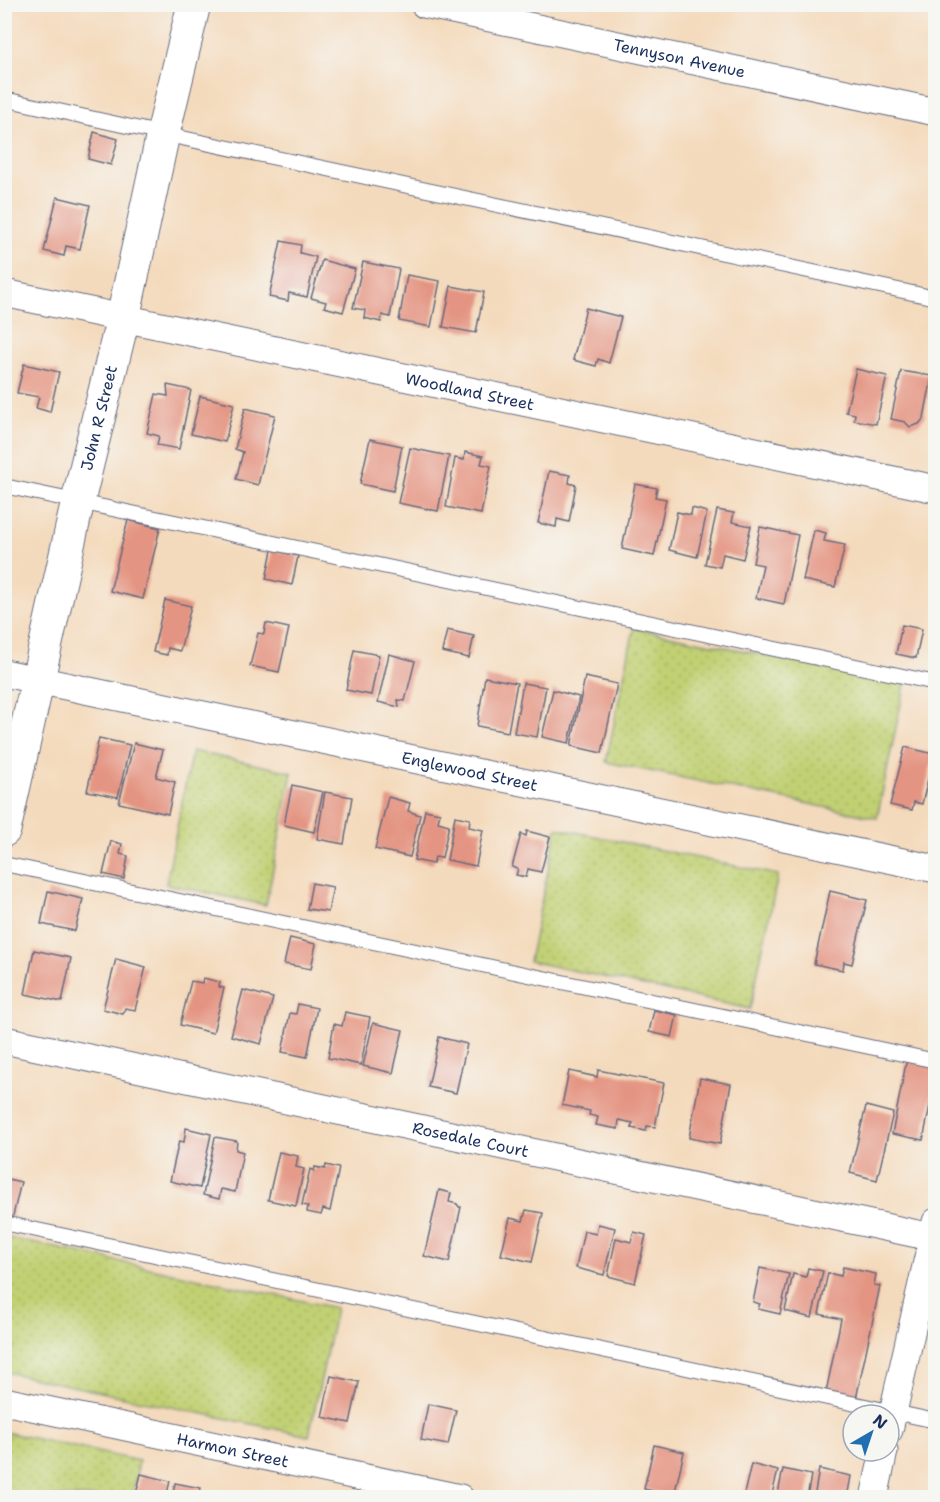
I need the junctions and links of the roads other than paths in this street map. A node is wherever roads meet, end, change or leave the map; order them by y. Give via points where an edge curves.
1 (194, 4) edge
2 (424, 4) edge
3 (4, 99) edge
4 (936, 112) edge
5 (163, 134) junction
6 (4, 293) edge
7 (936, 298) edge
8 (123, 318) junction
9 (4, 486) edge
10 (936, 489) edge
11 (78, 501) junction
12 (4, 673) edge
13 (38, 680) junction
14 (936, 683) edge
15 (4, 830) edge
16 (4, 864) edge
17 (936, 869) edge
18 (4, 1040) edge
19 (936, 1061) edge
20 (4, 1224) edge
21 (934, 1232) edge
22 (4, 1401) edge
23 (895, 1403) edge
24 (841, 1410) edge
25 (901, 1421) edge
26 (936, 1421) edge
27 (881, 1463) edge
28 (460, 1497) edge
29 (874, 1497) edge

1 - 5 street, John R Street
2 - 4 street, Tennyson Avenue
3 - 5 lane
5 - 7 lane
5 - 8 street, John R Street
6 - 8 street, Woodland Street
8 - 10 street, Woodland Street
8 - 11 street, John R Street
9 - 11 lane
11 - 13 street, John R Street
11 - 14 lane
12 - 13 street, Englewood Street
13 - 15 street, John R Street
13 - 17 street, Englewood Street
16 - 19 lane
18 - 21 street, Rosedale Court
20 - 24 lane
21 - 23 street
22 - 28 street, Harmon Street
25 - 26 lane
27 - 29 street

